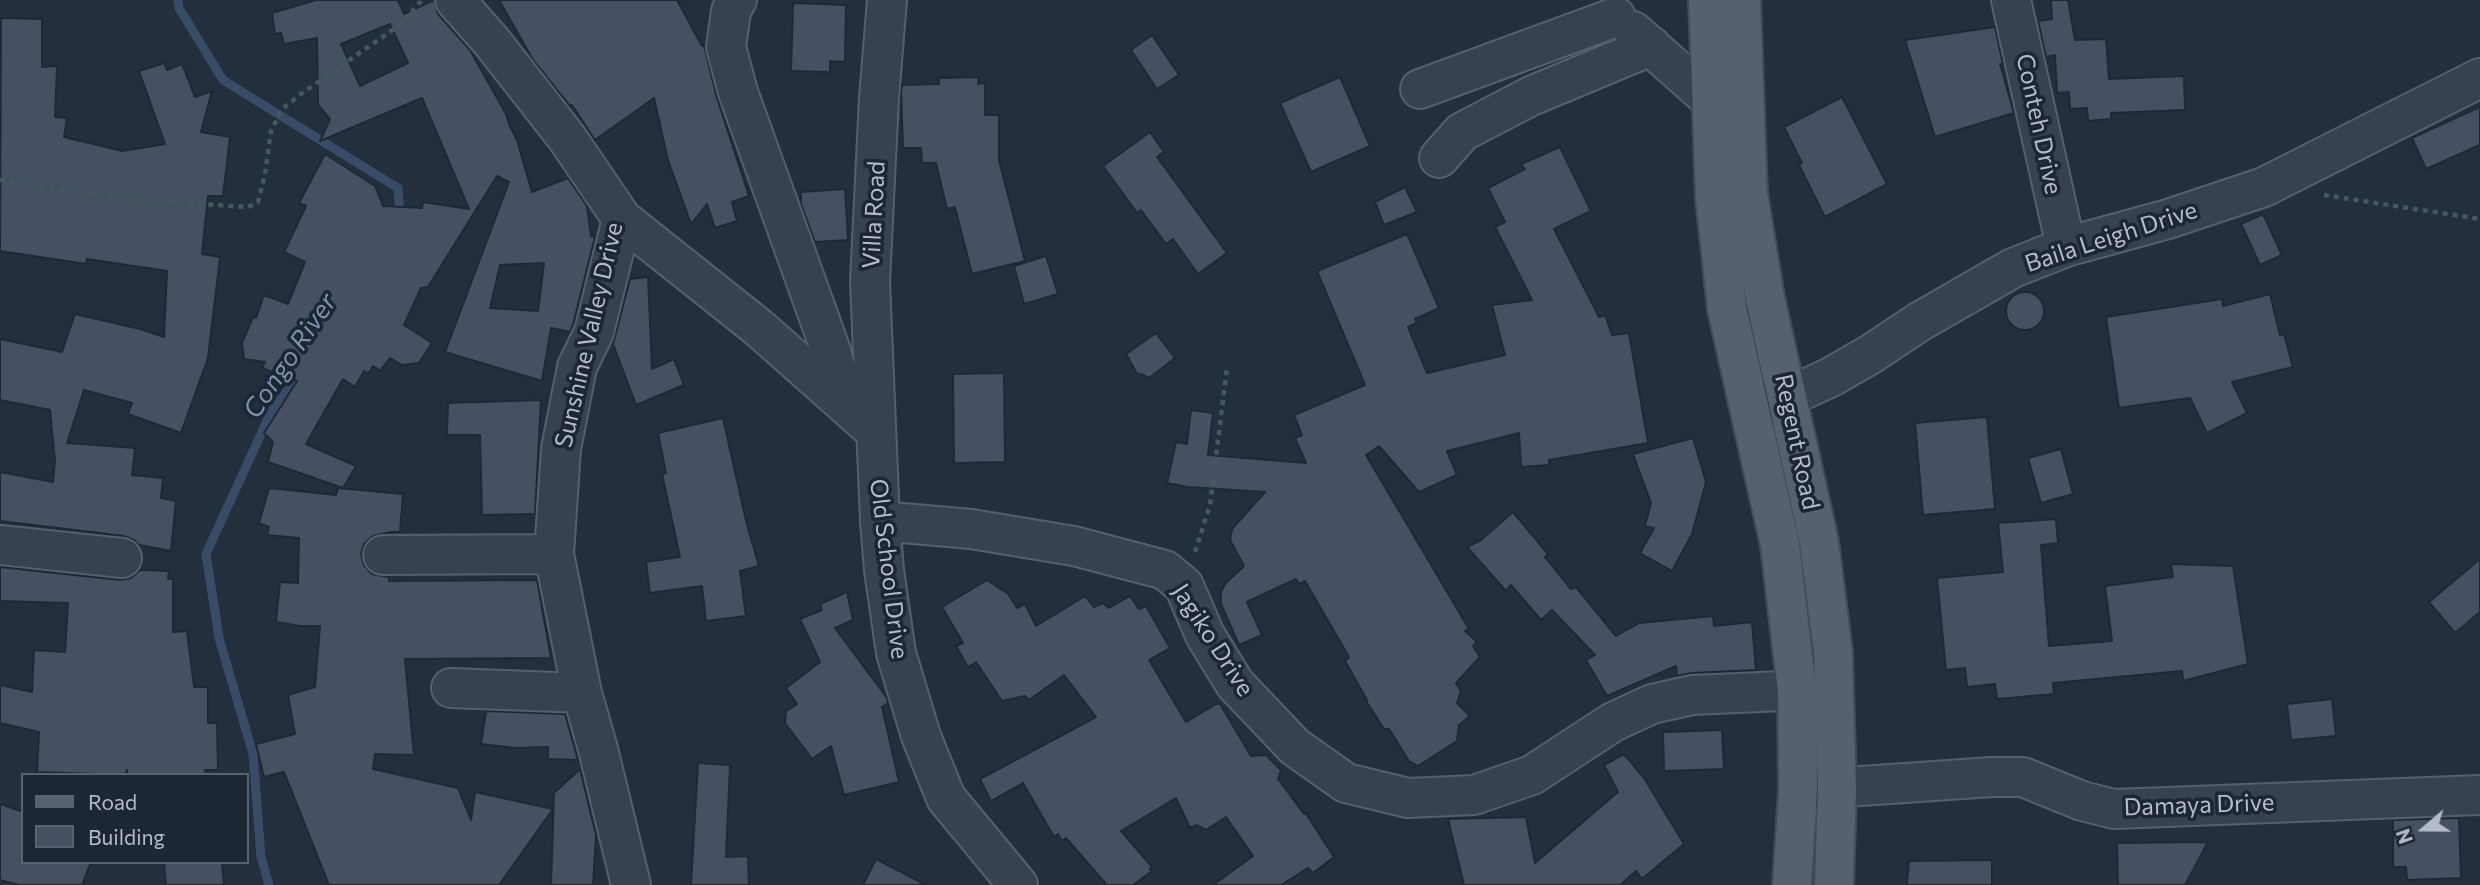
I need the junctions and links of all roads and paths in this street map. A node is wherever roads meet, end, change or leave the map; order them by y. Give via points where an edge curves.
1 (422, 0) edge
2 (455, 0) edge
3 (737, 0) edge
4 (887, 0) edge
5 (1708, 0) edge
6 (1741, 0) edge
7 (2011, 0) edge
8 (1606, 9) edge
9 (1651, 46) junction
10 (2480, 78) edge
11 (1420, 89) dead end
12 (1710, 99) junction
13 (1438, 158) dead end
14 (0, 180) edge
15 (2316, 194) dead end
16 (622, 219) junction
17 (2480, 219) edge
18 (2066, 247) junction
19 (1227, 368) dead end
20 (1788, 397) junction
21 (845, 404) junction
22 (1749, 409) junction
23 (874, 430) junction
24 (880, 521) junction
25 (0, 545) edge
26 (554, 554) junction
27 (383, 555) dead end
28 (122, 558) dead end
29 (1184, 586) junction
30 (451, 688) dead end
31 (1815, 690) junction
32 (582, 693) junction
33 (1837, 789) junction
34 (1798, 790) junction
35 (2480, 795) edge
36 (631, 885) edge
37 (1018, 885) edge
38 (1792, 885) edge
39 (1834, 885) edge

1 - 14 path via 401,24 282,110 271,131 258,202 247,207 122,199
2 - 16 street, Sunshine Valley Drive via 567,138
3 - 21 street via 726,47 738,92 831,351
4 - 23 street, Villa Road via 870,281
5 - 12 main road, Regent Road
6 - 20 main road, Regent Road via 1748,194
7 - 18 street, Conteh Drive
8 - 9 street
8 - 11 street
9 - 12 street
9 - 13 street via 1531,96 1462,132
10 - 18 street, Baila Leigh Drive via 2264,187
12 - 22 main road, Regent Road via 1727,309
15 - 17 path
16 - 21 street via 759,328
16 - 26 street, Sunshine Valley Drive via 593,332 574,381 561,449
18 - 20 street, Baila Leigh Drive via 2013,268 1851,366
19 - 29 path via 1210,505
20 - 22 street, Baila Leigh Drive
20 - 31 main road, Regent Road via 1819,542 1833,652
21 - 23 street
22 - 31 main road, Regent Road
23 - 24 street, Old School Drive
24 - 29 street, Jagiko Drive via 971,529 1073,547 1165,570
24 - 37 street, Old School Drive via 896,653 921,736 946,798
25 - 28 street
26 - 27 street
26 - 32 street, Sunshine Valley Drive
29 - 31 street, Jagiko Drive via 1205,635 1235,684 1295,747 1346,783 1408,798 1474,795 1532,775 1613,722 1652,704 1692,695
30 - 32 street
31 - 33 main road, Regent Road
31 - 34 main road, Regent Road
32 - 36 street, Sunshine Valley Drive
33 - 34 street, Damaya Drive
33 - 35 street, Damaya Drive via 2023,777 2114,809
33 - 39 main road, Regent Road
34 - 38 main road, Regent Road

